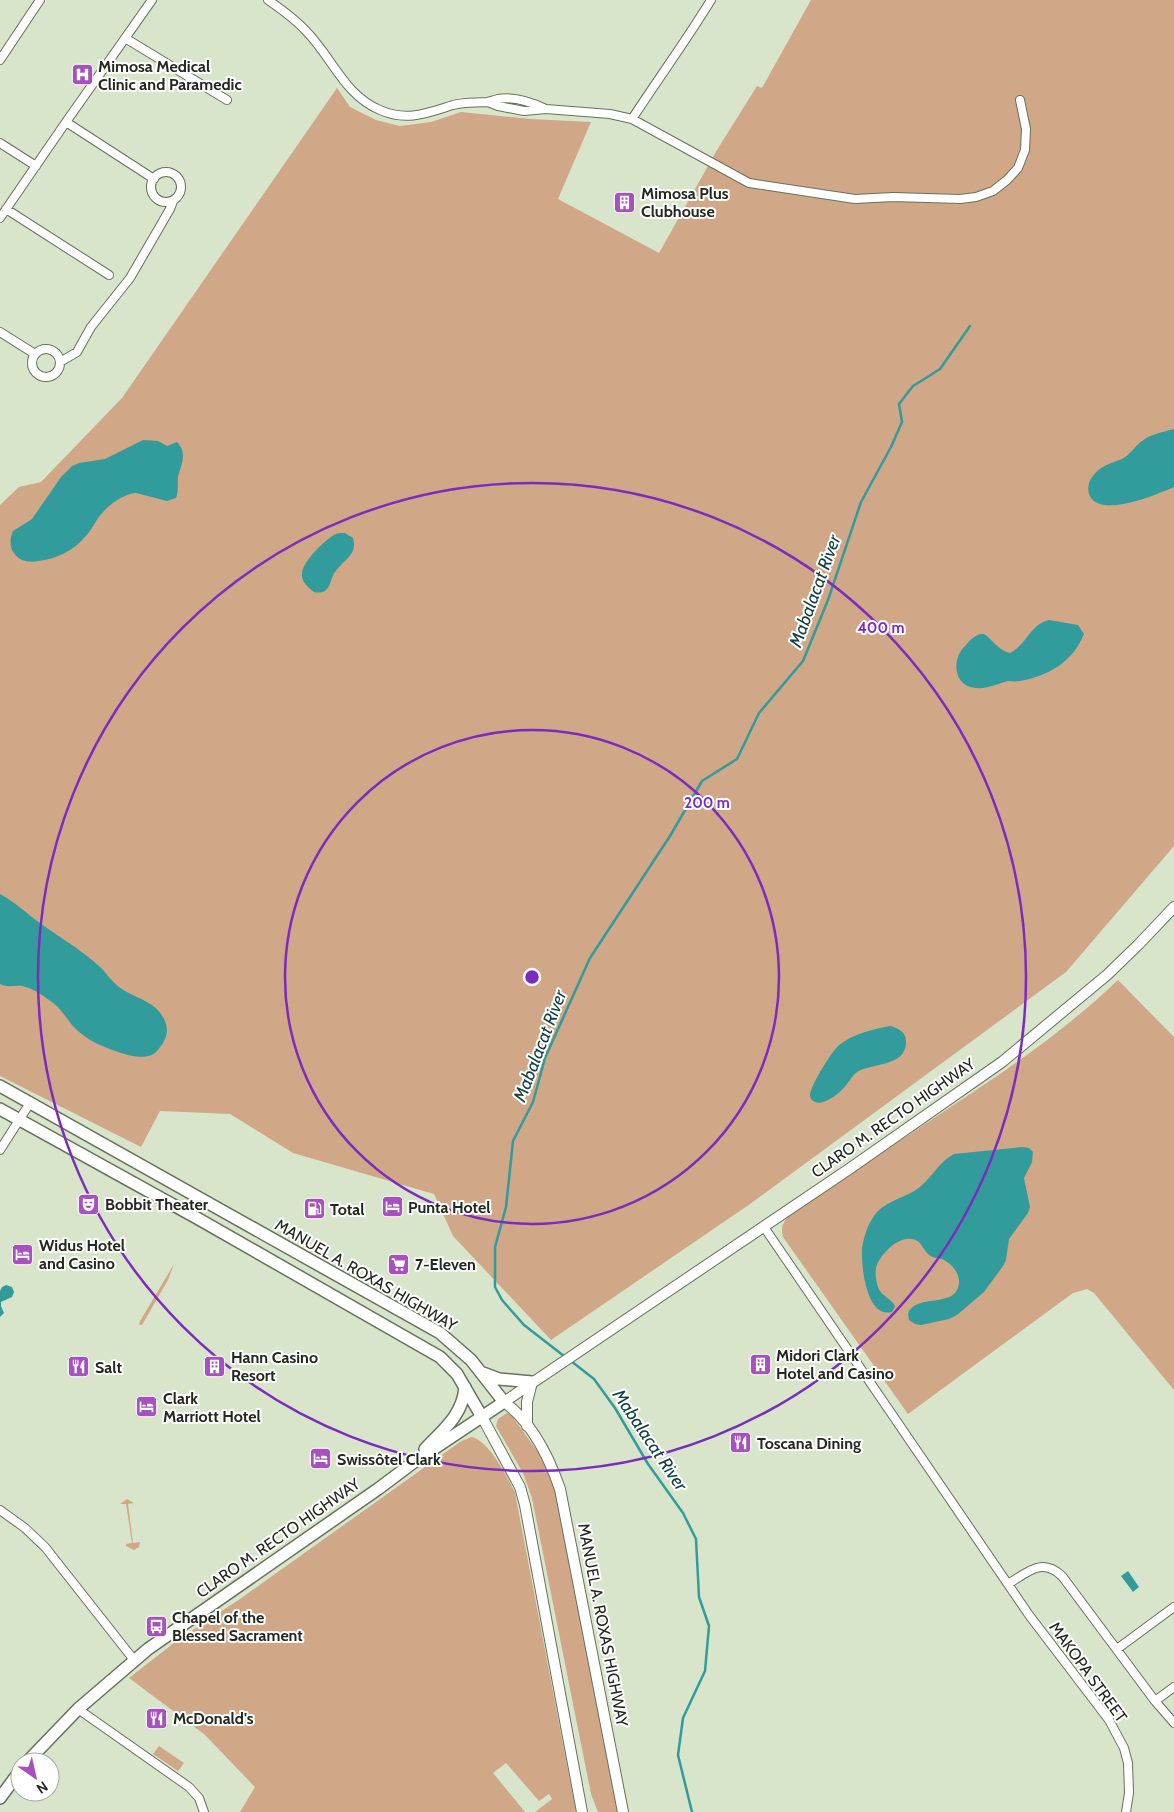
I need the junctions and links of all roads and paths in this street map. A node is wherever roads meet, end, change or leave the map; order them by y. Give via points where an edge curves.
1 (40, 0) edge
2 (152, 0) edge
3 (268, 0) edge
4 (711, 0) edge
5 (125, 38) junction
6 (0, 60) edge
7 (227, 100) dead end
8 (1020, 100) dead end
9 (632, 119) junction
10 (66, 122) junction
11 (0, 143) edge
12 (36, 166) junction
13 (154, 179) junction
14 (173, 201) junction
15 (6, 209) junction
16 (0, 218) edge
17 (109, 275) dead end
18 (0, 332) edge
19 (35, 354) junction
20 (60, 362) junction
21 (1174, 906) edge
22 (0, 1086) edge
23 (30, 1103) junction
24 (0, 1109) edge
25 (20, 1121) junction
26 (0, 1150) edge
27 (764, 1227) junction
28 (481, 1372) junction
29 (532, 1382) junction
30 (465, 1387) junction
31 (504, 1402) junction
32 (482, 1417) junction
33 (527, 1426) junction
34 (414, 1462) junction
35 (0, 1510) edge
36 (1008, 1584) junction
37 (1174, 1607) edge
38 (1117, 1649) junction
39 (134, 1660) junction
40 (1174, 1686) edge
41 (1155, 1701) junction
42 (78, 1708) junction
43 (1174, 1724) edge
44 (36, 1752) edge
45 (10, 1784) edge
46 (0, 1798) edge
47 (204, 1812) edge
48 (582, 1812) edge
49 (623, 1812) edge
50 (1126, 1812) edge

1 - 6 street
2 - 5 street
3 - 9 street via 306,31 345,84 362,100 382,111 417,116 463,103 516,99 546,109
4 - 9 street
5 - 7 street
5 - 10 street
8 - 9 street via 1026,129 1018,168 992,191 960,199 855,199 749,183
10 - 12 street
10 - 13 street
11 - 12 street
12 - 15 street
13 - 14 street via 151,188 155,197 164,202
13 - 14 street via 167,172 179,179 182,189
14 - 20 street via 130,278 90,327 77,352
15 - 16 street
15 - 17 street
18 - 19 street
19 - 20 street via 43,349 52,351
19 - 20 street via 32,367 41,377 58,371
21 - 27 main road, CLARO M. RECTO HIGHWAY via 1120,963 1028,1042
22 - 23 main road, MANUEL A. ROXAS HIGHWAY
23 - 25 street
23 - 28 main road, MANUEL A. ROXAS HIGHWAY via 440,1333
24 - 25 main road, MANUEL A. ROXAS HIGHWAY
25 - 26 street
25 - 30 main road, MANUEL A. ROXAS HIGHWAY via 440,1357
27 - 29 main road, CLARO M. RECTO HIGHWAY
27 - 36 street, MAKOPA STREET
28 - 29 main road via 499,1379
28 - 31 main road, MANUEL A. ROXAS HIGHWAY
29 - 31 main road, CLARO M. RECTO HIGHWAY
29 - 33 main road via 527,1402
30 - 32 main road, MANUEL A. ROXAS HIGHWAY
30 - 34 main road via 464,1400 455,1416
31 - 32 main road, CLARO M. RECTO HIGHWAY
31 - 33 main road, MANUEL A. ROXAS HIGHWAY
32 - 34 main road, CLARO M. RECTO HIGHWAY
32 - 48 main road, MANUEL A. ROXAS HIGHWAY via 520,1487 525,1505
33 - 49 main road, MANUEL A. ROXAS HIGHWAY via 553,1468 560,1489
34 - 39 main road, CLARO M. RECTO HIGHWAY
35 - 39 street via 45,1546
36 - 38 street via 1033,1569 1054,1568
36 - 50 street, MAKOPA STREET via 1117,1734 1128,1763
37 - 38 street
38 - 41 street
39 - 42 main road, CLARO M. RECTO HIGHWAY
40 - 41 street
41 - 43 street
42 - 44 main road, CLARO M. RECTO HIGHWAY
42 - 47 street via 189,1787 199,1798
45 - 46 main road

